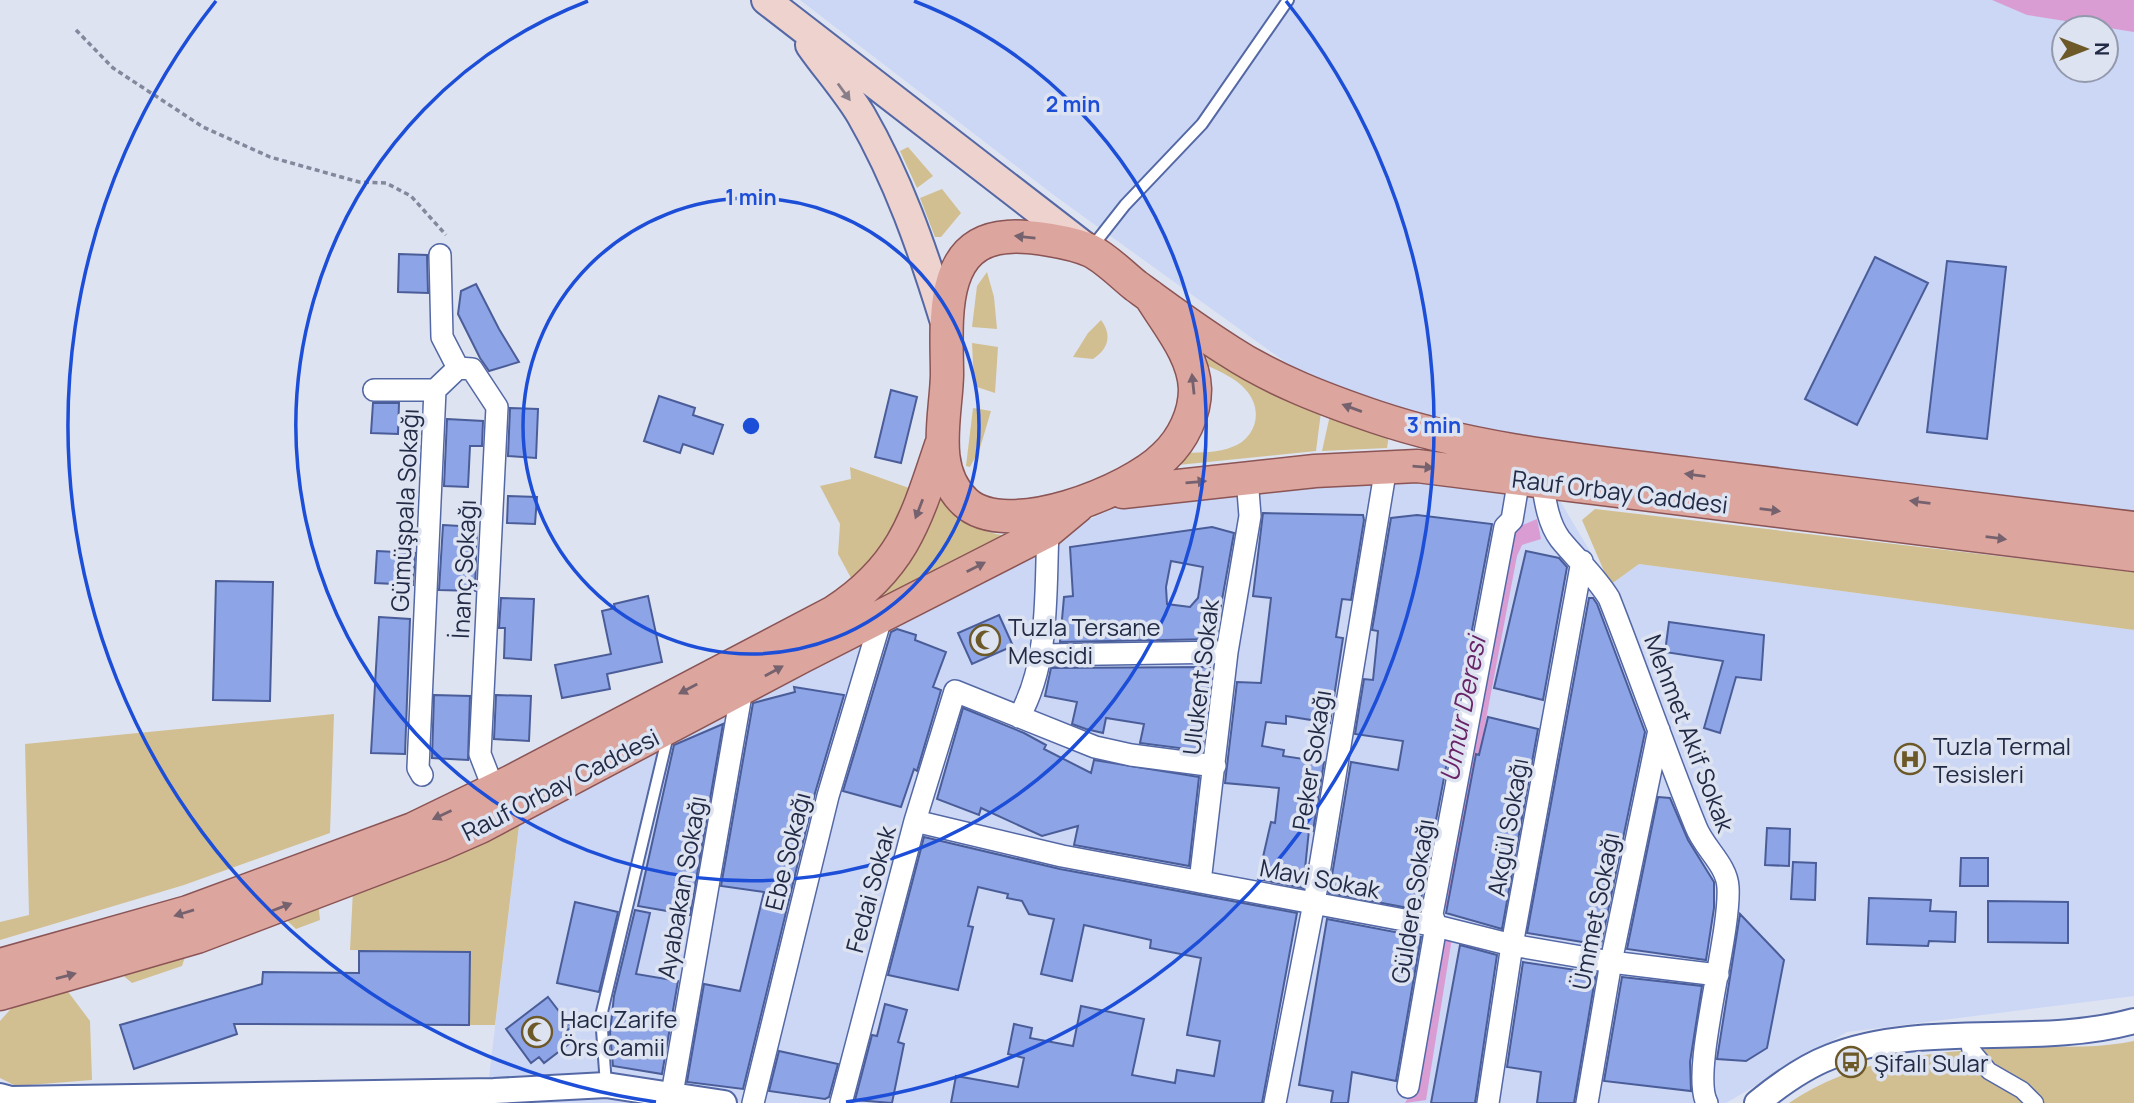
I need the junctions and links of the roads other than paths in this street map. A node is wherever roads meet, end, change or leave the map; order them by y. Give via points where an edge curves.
1 (766, 0) edge
2 (1288, 0) edge
3 (789, 17) junction
4 (1090, 251) junction
5 (440, 255) road end
6 (1150, 296) junction
7 (944, 319) junction
8 (458, 368) junction
9 (374, 390) dead end
10 (435, 390) junction
11 (941, 445) junction
12 (1386, 467) junction
13 (1247, 478) junction
14 (1531, 480) junction
15 (1095, 497) junction
16 (2134, 528) edge
17 (1048, 531) junction
18 (2134, 555) edge
19 (1582, 561) junction
20 (882, 615) junction
21 (1227, 653) junction
22 (1041, 655) junction
23 (742, 689) junction
24 (1019, 717) junction
25 (669, 729) junction
26 (1659, 730) junction
27 (1215, 766) junction
28 (422, 775) dead end
29 (494, 790) junction
30 (915, 821) junction
31 (1200, 883) junction
32 (1314, 903) junction
33 (1436, 926) junction
34 (1512, 945) junction
35 (1611, 962) junction
36 (1718, 975) junction
37 (5, 981) edge
38 (2134, 1021) edge
39 (1969, 1048) dead end
40 (606, 1085) junction
41 (1408, 1087) dead end
42 (672, 1094) junction
43 (0, 1096) edge
44 (502, 1097) edge
45 (724, 1103) edge
46 (753, 1103) edge
47 (841, 1103) edge
48 (1275, 1103) edge
49 (1488, 1103) edge
50 (1587, 1103) edge
51 (1707, 1103) edge
52 (1757, 1103) edge
53 (2035, 1103) edge

1 - 3 main road
2 - 4 lane via 1202,124 1125,205
3 - 4 main road
3 -> 7 main road via 860,113 892,174 916,230
4 - 6 main road, Rauf Orbay Caddesi
4 -> 7 main road, Rauf Orbay Caddesi via 1011,236 977,246 952,279
5 - 8 street via 442,337
15 -> 6 main road, Rauf Orbay Caddesi via 1149,471 1167,454 1181,437 1194,402 1190,364
16 -> 6 main road, Rauf Orbay Caddesi via 1636,467 1458,439 1378,418 1269,374
7 - 11 main road, Rauf Orbay Caddesi via 947,373
8 - 10 street, Gümüşpala Sokağı
8 - 29 street, İnanç Sokağı via 472,369 497,407 480,754
9 - 10 street
10 - 28 street, Gümüşpala Sokağı via 418,768
11 - 15 main road, Rauf Orbay Caddesi via 950,480 977,510 1015,515
11 -> 29 main road, Rauf Orbay Caddesi via 902,546 867,589 834,612
12 - 13 main road, Rauf Orbay Caddesi
12 -> 14 main road, Rauf Orbay Caddesi via 1417,466
12 - 32 street, Peker Sokağı
15 -> 13 main road, Rauf Orbay Caddesi
13 - 21 street, Ulukent Sokak via 1250,516
14 -> 18 main road, Rauf Orbay Caddesi
14 - 19 street, Mehmet Akif Sokak via 1555,530
14 - 33 street, Güldere Sokağı via 1506,527 1432,914
15 - 17 main road, Rauf Orbay Caddesi
20 -> 17 main road, Rauf Orbay Caddesi
17 - 22 street
19 - 26 street, Mehmet Akif Sokak via 1609,598
19 - 34 street, Akgül Sokağı
23 -> 20 main road, Rauf Orbay Caddesi
20 - 46 street, Ebe Sokağı via 828,796
21 - 22 street
21 - 27 street, Ulukent Sokak
22 - 24 street via 1032,692
23 - 25 main road, Rauf Orbay Caddesi
23 - 42 street, Ayabakan Sokağı
24 - 27 street via 1114,752
24 - 30 street, Fedai Sokak via 955,691
37 -> 25 main road, Rauf Orbay Caddesi via 197,937 399,862 480,827
25 - 40 lane via 601,1016
26 - 35 street, Ümmet Sokağı
26 - 36 street, Mehmet Akif Sokak via 1697,830 1728,884
27 - 31 street, Ulukent Sokak
29 -> 37 main road, Rauf Orbay Caddesi via 374,844
30 - 31 street, Mavi Sokak
30 - 47 street, Fedai Sokak
31 - 32 street, Mavi Sokak
32 - 33 street, Mavi Sokak
32 - 48 street, Peker Sokağı
33 - 34 street, Mavi Sokak
33 - 41 street, Güldere Sokağı
34 - 35 street, Mavi Sokak
34 - 49 street, Akgül Sokağı
35 - 36 street, Mavi Sokak
35 - 50 street, Ümmet Sokağı
36 - 51 street, Mehmet Akif Sokak via 1701,1078
38 - 52 street via 2080,1032 1947,1038 1850,1051 1806,1069
39 - 53 street via 1989,1071
40 - 42 street
40 - 44 street
42 - 45 street
43 - 44 street

